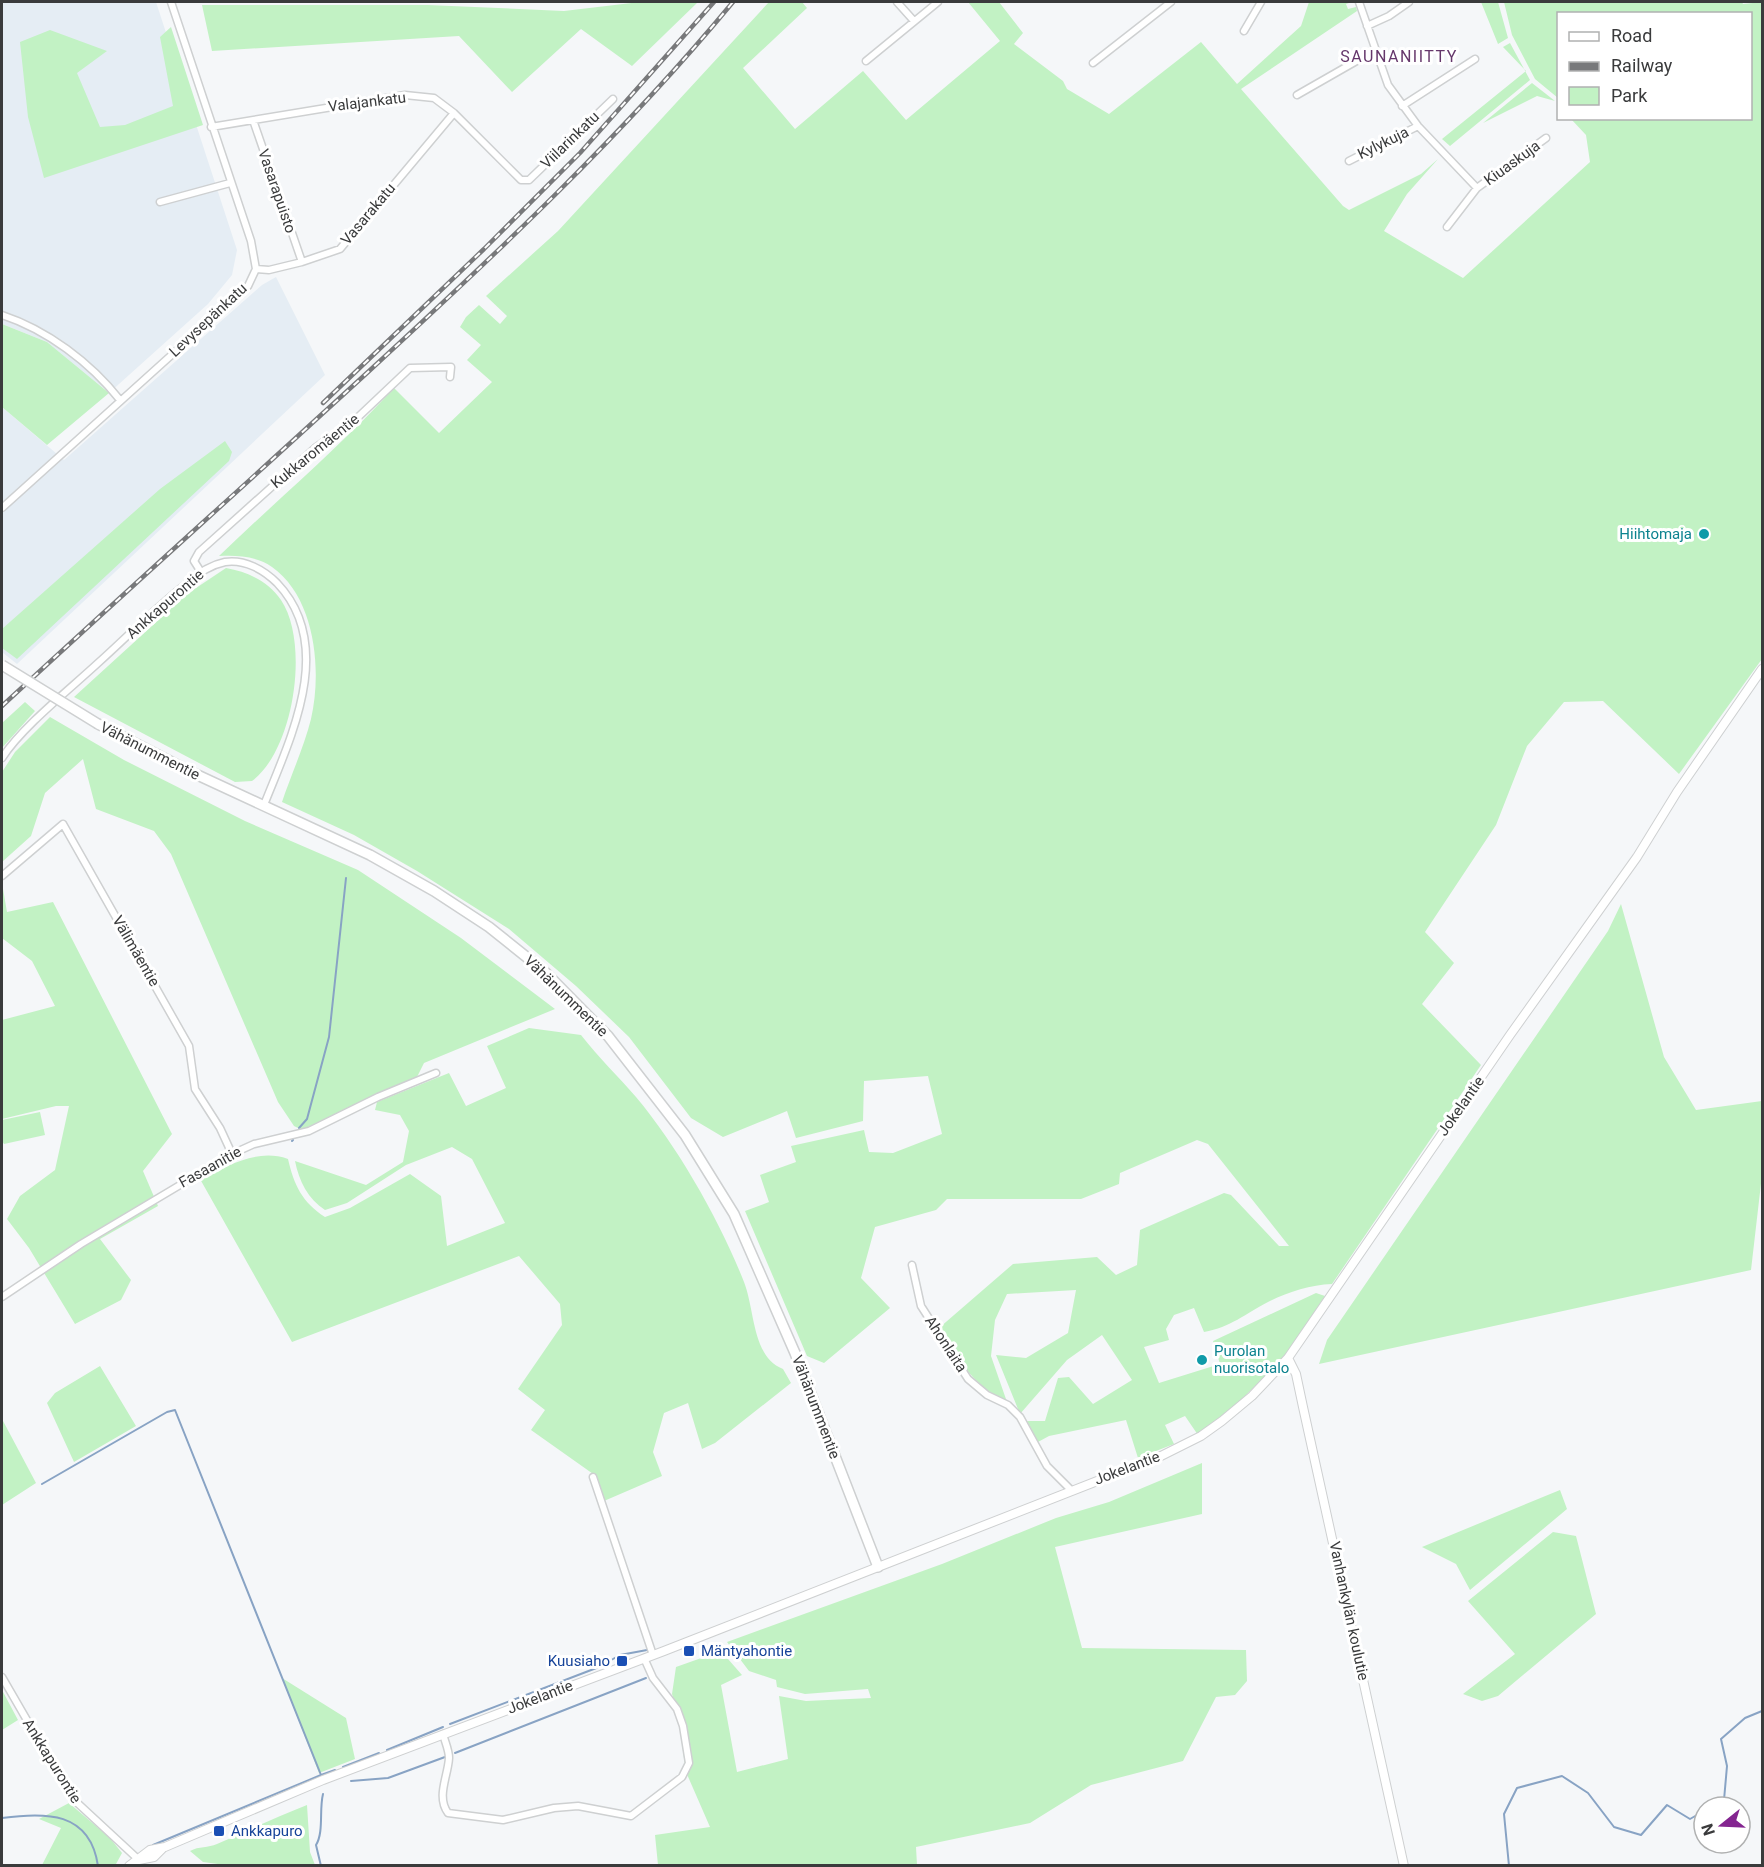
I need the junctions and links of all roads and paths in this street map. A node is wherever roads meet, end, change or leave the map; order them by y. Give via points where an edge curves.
1 (171, 2) edge
2 (897, 2) edge
3 (938, 2) edge
4 (1171, 2) edge
5 (1261, 2) edge
6 (1359, 2) edge
7 (1409, 2) edge
8 (914, 21) junction
9 (1367, 26) junction
10 (1244, 30) dead end
11 (1374, 51) junction
12 (1475, 59) dead end
13 (866, 61) dead end
14 (1093, 63) dead end
15 (1297, 95) dead end
16 (612, 99) dead end
17 (1402, 106) junction
18 (454, 113) junction
19 (253, 120) junction
20 (1418, 126) junction
21 (211, 127) junction
22 (1546, 138) dead end
23 (1349, 161) dead end
24 (529, 180) joint
25 (230, 183) junction
26 (1477, 188) junction
27 (160, 202) dead end
28 (1447, 227) dead end
29 (302, 262) junction
30 (256, 269) junction
31 (2, 315) edge
32 (450, 377) dead end
33 (120, 400) junction
34 (2, 508) edge
35 (201, 572) junction
36 (2, 665) edge
37 (1762, 669) edge
38 (2, 758) edge
39 (264, 805) junction
40 (2, 876) edge
41 (436, 1073) dead end
42 (232, 1154) junction
43 (912, 1265) dead end
44 (2, 1298) edge
45 (1288, 1358) junction
46 (592, 1478) dead end
47 (1071, 1490) junction
48 (878, 1567) junction
49 (653, 1655) junction
50 (644, 1658) junction
51 (2, 1677) edge
52 (443, 1734) junction
53 (139, 1860) junction
54 (129, 1866) edge
55 (1404, 1866) edge

1 - 21 street, Levysepänkatu
2 - 8 street
3 - 8 street
4 - 14 street
5 - 10 street
6 - 9 street
7 - 9 street
8 - 13 street
9 - 11 street
11 - 15 street
11 - 17 street
12 - 17 street
16 - 24 street, Viilarinkatu
17 - 20 street
18 - 19 street, Valajankatu via 434,98 405,95
18 - 24 street, Valajankatu via 521,180
18 - 29 street, Vasarakatu via 347,242 330,253
19 - 21 street, Valajankatu
19 - 29 street, Vasarapuisto
20 - 23 street, Kylykuja
20 - 26 street
21 - 25 street, Levysepänkatu
22 - 26 street, Kiuaskuja
25 - 27 street
25 - 30 street, Levysepänkatu via 251,241
26 - 28 street, Kiuaskuja
29 - 30 street, Vasarakatu
30 - 33 street, Levysepänkatu via 248,286
31 - 33 street via 46,333
32 - 35 street, Kukkaromäentie via 451,367 410,368 355,420 315,448 199,552 194,561
33 - 34 street, Levysepänkatu
35 - 38 street, Ankkapurontie via 69,689 10,745
35 - 39 street, Ankkapurontie via 226,562 242,562 266,572 294,607 302,633 306,683 299,714
36 - 39 main road, Vähänummentie, bridge via 98,724
37 - 45 street, Jokelantie via 1637,857
39 - 48 main road, Vähänummentie via 370,855 489,927 544,971 608,1036 664,1105 734,1214 795,1353
40 - 42 street, Välimäentie via 63,824 189,1046 195,1089
41 - 42 street, Fasaanitie via 309,1131 254,1144
42 - 44 street, Fasaanitie via 81,1244
43 - 47 street, Ahonlaita via 921,1306 968,1378 1020,1417 1047,1466
45 - 47 street, Jokelantie via 1252,1396 1202,1436
45 - 55 street, Vanhankylän koulutie via 1301,1398
46 - 49 street
47 - 48 street, Jokelantie
48 - 49 street, Jokelantie
49 - 50 street, Jokelantie
50 - 52 street, Jokelantie
50 - 52 street via 677,1708 689,1763 682,1777 631,1816 578,1806 503,1820 448,1813 442,1796 448,1753
51 - 53 street, Ankkapurontie via 72,1798
52 - 53 street, Jokelantie via 313,1784 165,1847 154,1857
53 - 54 street, Jokelantie

